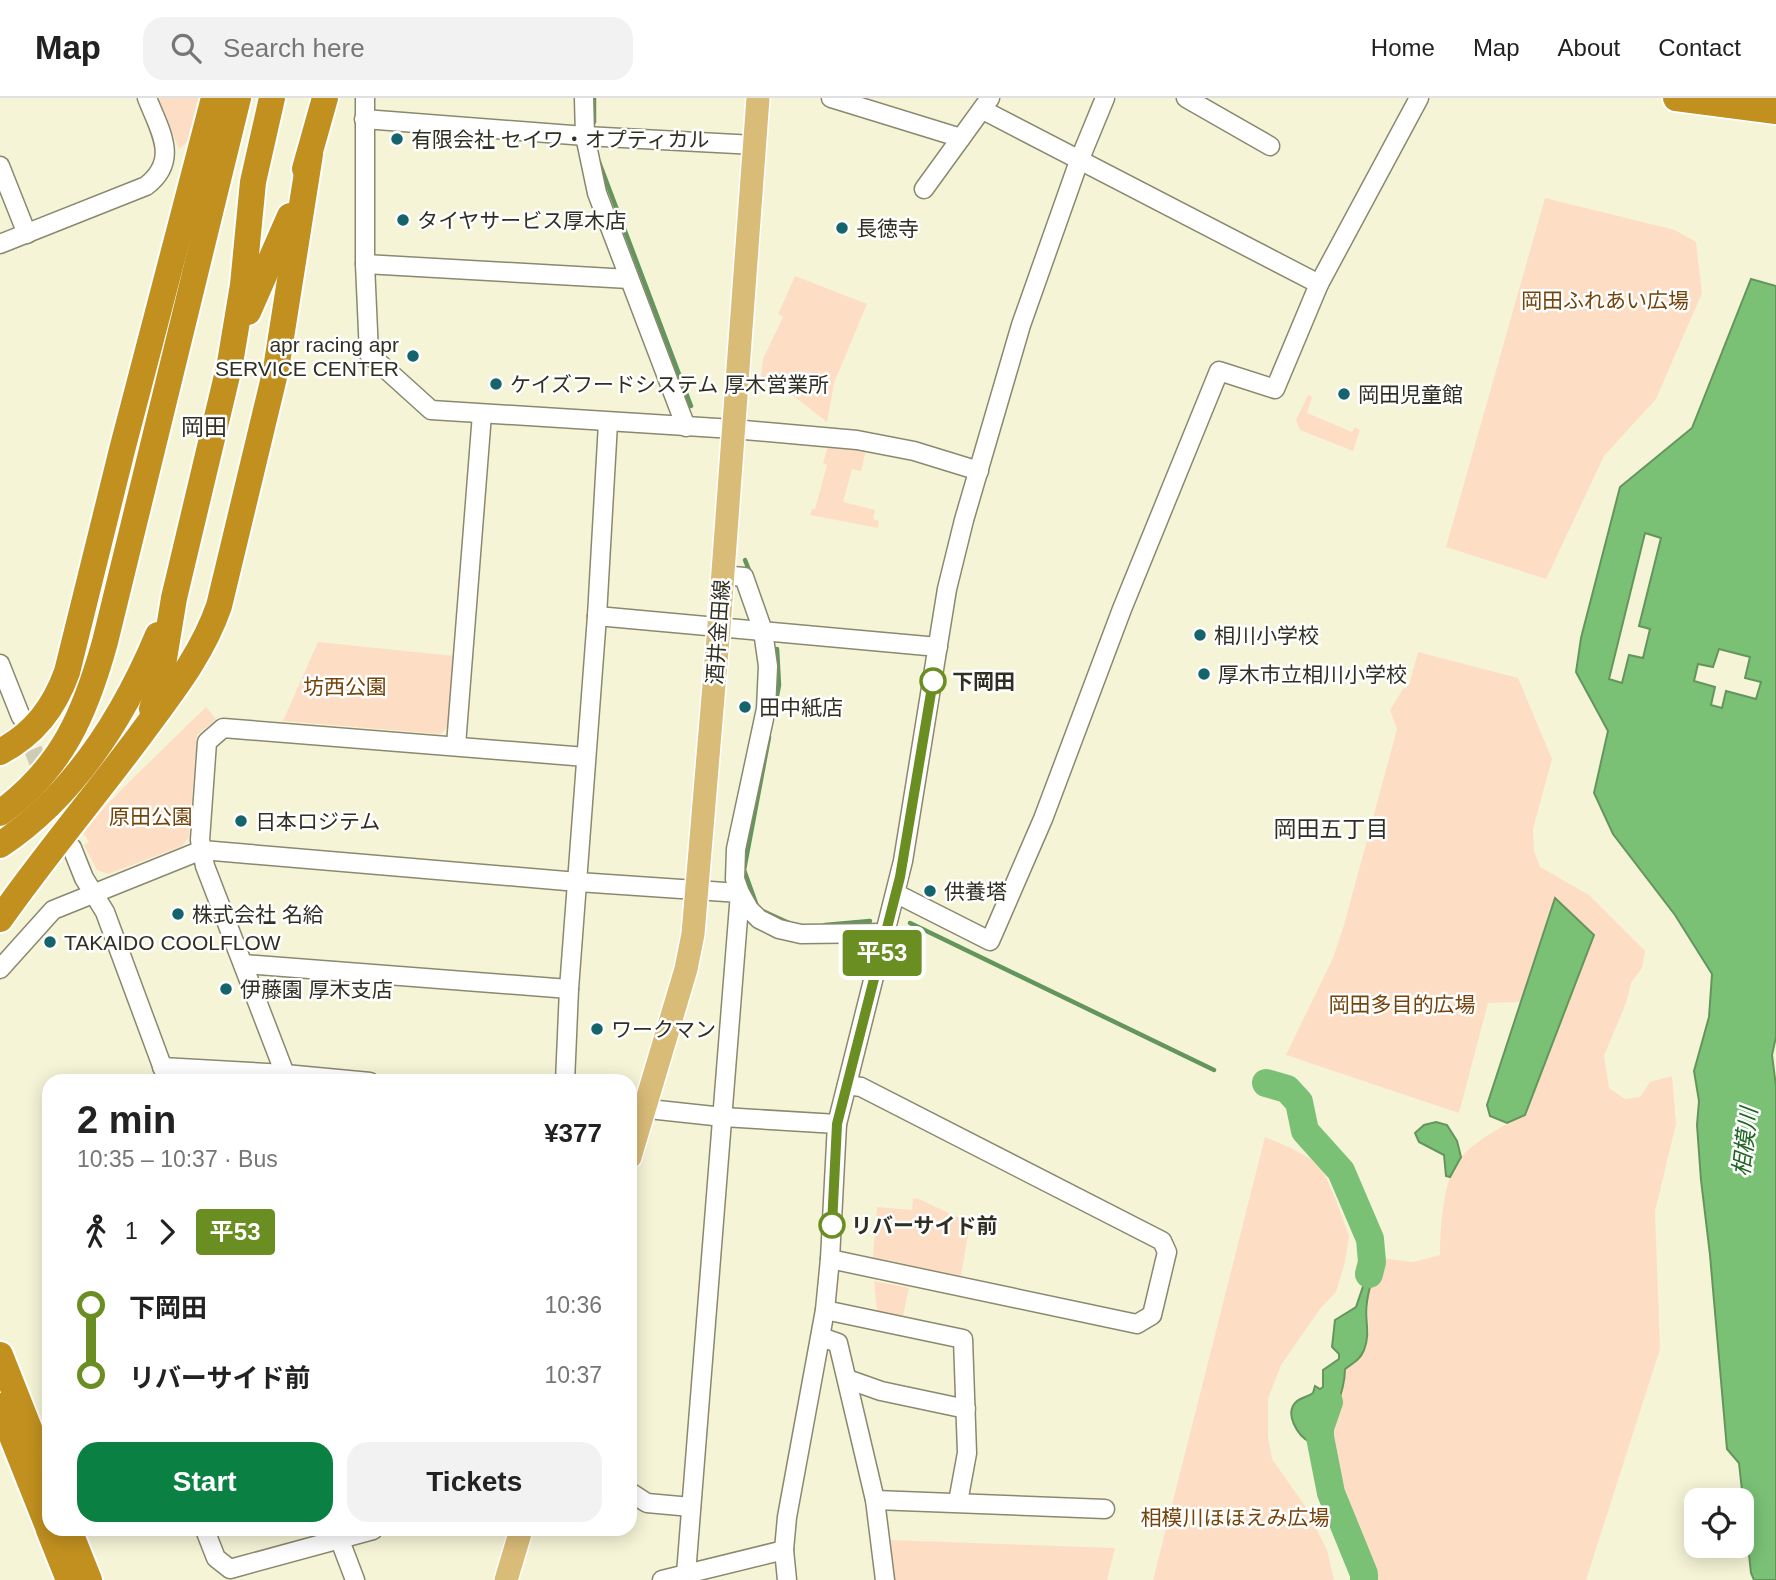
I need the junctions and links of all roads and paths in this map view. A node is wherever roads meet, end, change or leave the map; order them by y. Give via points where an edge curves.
1 (147, 98) edge
2 (214, 98) edge
3 (238, 98) edge
4 (272, 98) edge
5 (365, 98) edge
6 (584, 98) edge
7 (758, 98) edge
8 (831, 98) edge
9 (1105, 98) edge
10 (1186, 98) edge
11 (1419, 98) edge
12 (1676, 98) edge
13 (325, 100) edge
14 (986, 104) edge
15 (1776, 111) edge
16 (364, 119) junction
17 (585, 136) junction
18 (961, 138) junction
19 (205, 139) junction
20 (755, 145) junction
21 (1270, 146) dead end
22 (310, 154) junction
23 (1079, 161) junction
24 (0, 166) edge
25 (924, 189) dead end
26 (27, 234) junction
27 (203, 241) junction
28 (0, 244) edge
29 (365, 264) junction
30 (197, 267) junction
31 (629, 279) junction
32 (1319, 284) junction
33 (148, 353) junction
34 (230, 363) junction
35 (482, 414) junction
36 (608, 422) junction
37 (686, 427) junction
38 (733, 429) junction
39 (979, 471) junction
40 (722, 575) junction
41 (174, 598) junction
42 (597, 616) junction
43 (719, 626) junction
44 (763, 631) junction
45 (938, 647) junction
46 (0, 664) edge
47 (13, 713) tunnel mouth
48 (139, 736) junction
49 (456, 745) junction
50 (0, 752) edge
51 (586, 757) junction
52 (0, 814) edge
53 (0, 845) edge
54 (72, 848) tunnel mouth
55 (202, 850) junction
56 (578, 882) junction
57 (698, 889) junction
58 (740, 892) junction
59 (93, 893) junction
60 (895, 901) junction
61 (0, 919) edge
62 (888, 930) junction
63 (243, 964) junction
64 (0, 969) edge
65 (569, 989) junction
66 (165, 1074) edge
67 (285, 1074) joint
68 (565, 1074) edge
69 (847, 1085) junction
70 (637, 1108) edge
71 (723, 1117) junction
72 (837, 1124) junction
73 (830, 1259) junction
74 (825, 1310) junction
75 (821, 1337) junction
76 (0, 1355) edge
77 (846, 1379) junction
78 (0, 1406) edge
79 (966, 1409) junction
80 (42, 1461) edge
81 (637, 1497) edge
82 (875, 1500) junction
83 (958, 1502) junction
84 (691, 1507) junction
85 (1105, 1509) dead end
86 (42, 1511) edge
87 (52, 1536) edge
88 (71, 1536) edge
89 (207, 1536) edge
90 (335, 1536) edge
91 (338, 1536) edge
92 (519, 1536) edge
93 (784, 1550) junction
94 (686, 1574) junction
95 (69, 1580) edge
96 (89, 1580) edge
97 (355, 1580) edge
98 (506, 1580) edge
99 (662, 1580) edge
100 (787, 1580) edge
101 (885, 1580) edge

1 - 26 street via 166,148 157,178
2 - 19 highway
3 - 27 highway
4 - 34 highway via 253,182
5 - 16 street
6 - 17 street
7 - 20 main road, 酒井金田線
8 - 18 street
9 - 23 street
10 - 21 street
11 - 32 street
12 - 15 highway
13 - 22 highway
14 - 18 street
14 - 23 street
16 - 17 street
16 - 29 street
17 - 20 street
17 - 31 street via 597,193
18 - 25 street
19 - 27 highway
19 - 33 highway
20 - 38 main road, 酒井金田線
22 - 34 highway via 289,220
22 - 48 highway via 276,369 219,606 191,666
23 - 32 street
23 - 39 street via 1021,325
24 - 26 street
26 - 28 street
27 - 30 highway
29 - 31 street
29 - 35 street via 369,354 431,410
30 - 33 highway
30 - 52 highway via 88,696 69,738 48,769
31 - 37 street
32 - 60 street via 1275,389 1219,371 1043,819 990,941
33 - 50 highway via 62,687 38,725
34 - 41 highway
35 - 36 street
35 - 49 street
36 - 37 street
36 - 42 street
37 - 38 street
38 - 39 street via 857,440
38 - 40 main road, 酒井金田線
39 - 45 street via 947,589
40 - 43 main road, 酒井金田線
40 - 44 street via 744,577
41 - 48 highway via 160,683
41 - 53 highway via 129,697 92,754 49,807
42 - 43 street
42 - 51 street
43 - 44 street
43 - 57 main road, 酒井金田線
44 - 45 street
44 - 58 street via 768,666 766,709 736,849 735,879
45 - 60 street
46 - 47 street
48 - 61 highway
49 - 51 street
49 - 55 street via 223,728 207,743
51 - 56 street
54 - 59 street
55 - 56 street
55 - 59 street
55 - 63 street
56 - 57 street
56 - 65 street
57 - 58 street
57 - 70 main road, 酒井金田線 via 686,969
58 - 62 street via 748,909 779,929 801,934
58 - 71 street
59 - 64 street via 53,910
59 - 66 street via 105,912
60 - 62 street
62 - 69 street
63 - 65 street
63 - 67 street
65 - 68 street
66 - 67 street
69 - 72 street
69 - 73 street via 861,1087 1162,1241 1167,1252 1152,1315 1137,1324
70 - 71 street
71 - 72 street
71 - 84 street
72 - 73 street
73 - 74 street
74 - 75 street
74 - 79 street via 963,1339
75 - 77 street via 838,1343
75 - 93 street
76 - 80 highway
77 - 79 street
77 - 82 street
78 - 86 highway
79 - 83 street via 967,1453
81 - 84 street via 647,1503
82 - 83 street
82 - 101 street
83 - 85 street
84 - 94 street
87 - 95 highway
88 - 96 highway
89 - 90 street via 216,1558 230,1569
91 - 97 street
92 - 98 main road
93 - 94 street
93 - 100 street
94 - 99 street

